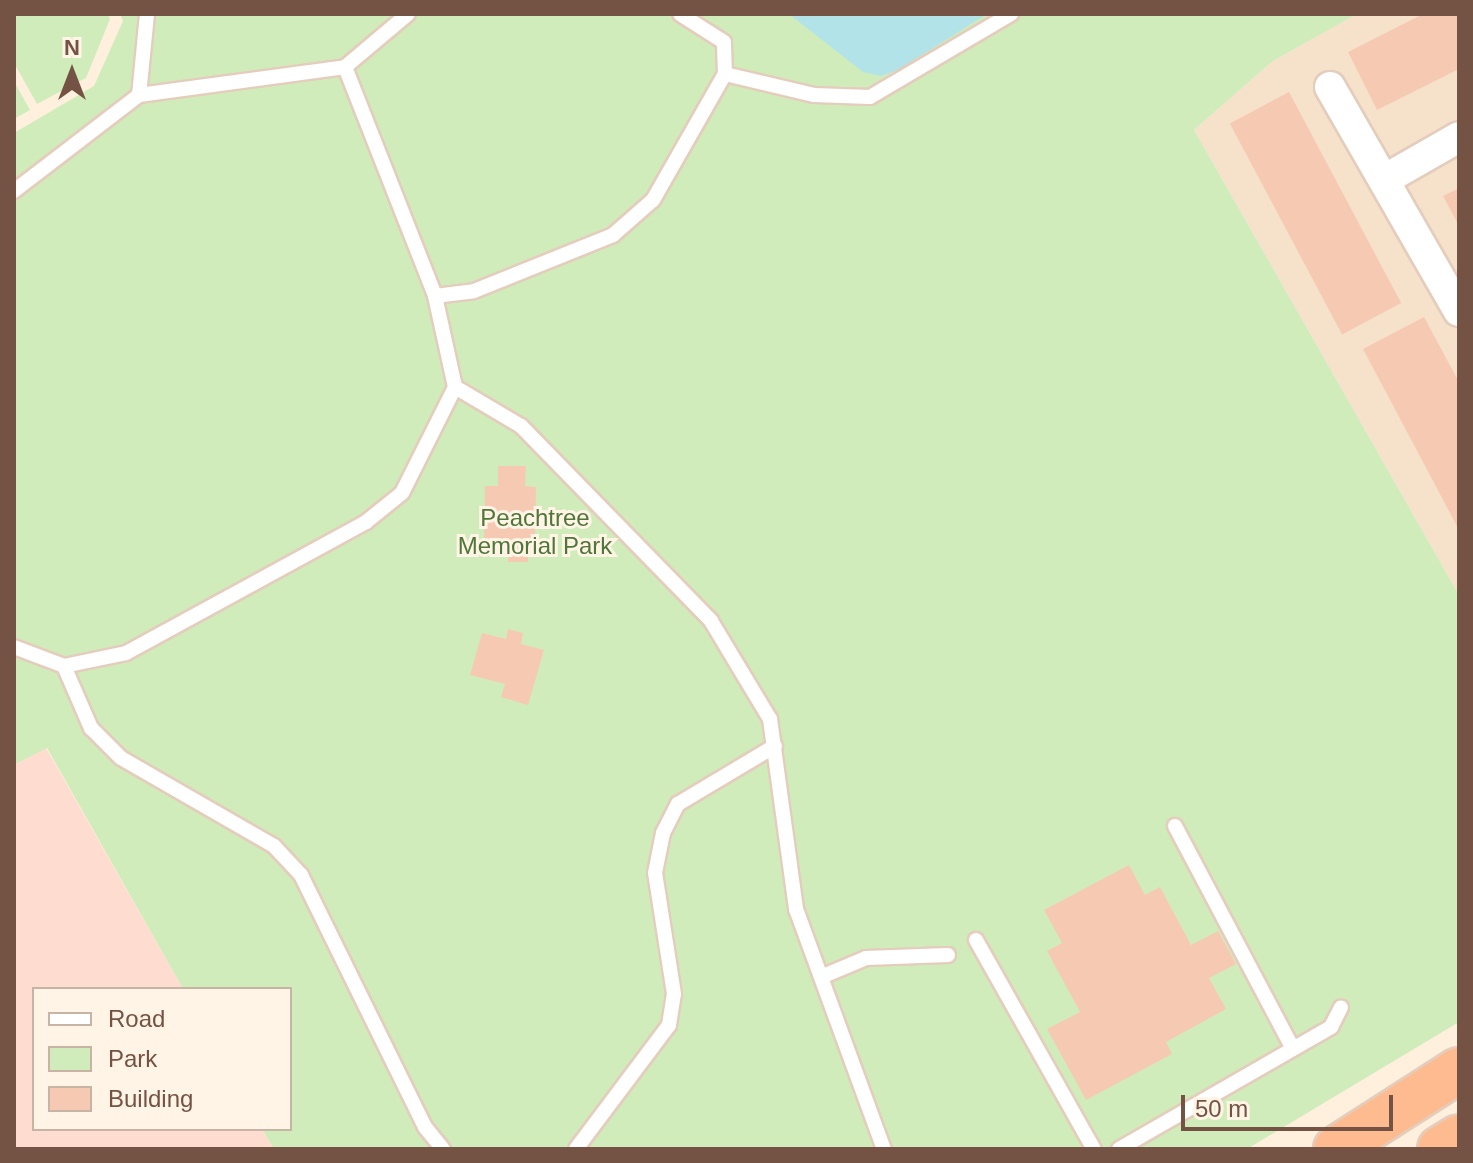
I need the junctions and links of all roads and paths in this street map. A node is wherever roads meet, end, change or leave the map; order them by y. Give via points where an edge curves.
1 (147, 14) edge
2 (408, 14) edge
3 (680, 14) edge
4 (1011, 14) edge
5 (345, 67) junction
6 (725, 74) junction
7 (1330, 87) dead end
8 (139, 95) junction
9 (1459, 137) edge
10 (1384, 180) junction
11 (14, 191) edge
12 (435, 296) junction
13 (1459, 311) edge
14 (455, 387) junction
15 (14, 647) edge
16 (64, 666) junction
17 (775, 746) junction
18 (1175, 826) dead end
19 (976, 940) dead end
20 (948, 955) dead end
21 (821, 977) junction
22 (1341, 1007) dead end
23 (1293, 1049) junction
24 (1459, 1070) edge
25 (1459, 1137) edge
26 (443, 1149) edge
27 (576, 1149) edge
28 (884, 1149) edge
29 (1094, 1149) edge
30 (1119, 1149) edge
31 (1336, 1149) edge
32 (1440, 1149) edge

1 - 8 lane
2 - 5 lane
3 - 6 lane via 724,42
4 - 6 lane via 870,97 814,95
5 - 8 lane
5 - 12 lane
6 - 12 lane via 653,200 613,235 474,291
7 - 10 street
8 - 11 lane
9 - 10 street
10 - 13 street
12 - 14 lane
14 - 16 lane via 402,493 366,522 126,653
14 - 17 lane via 521,426 711,621 770,719
15 - 16 lane
16 - 26 lane via 91,728 121,758 274,846 301,875 425,1127
17 - 21 lane via 796,909
17 - 27 lane via 678,804 663,833 655,873 674,994 669,1025
18 - 23 lane
19 - 29 lane
20 - 21 lane via 866,958
21 - 28 lane
22 - 23 lane via 1331,1027
23 - 30 lane
24 - 31 highway
25 - 32 highway

